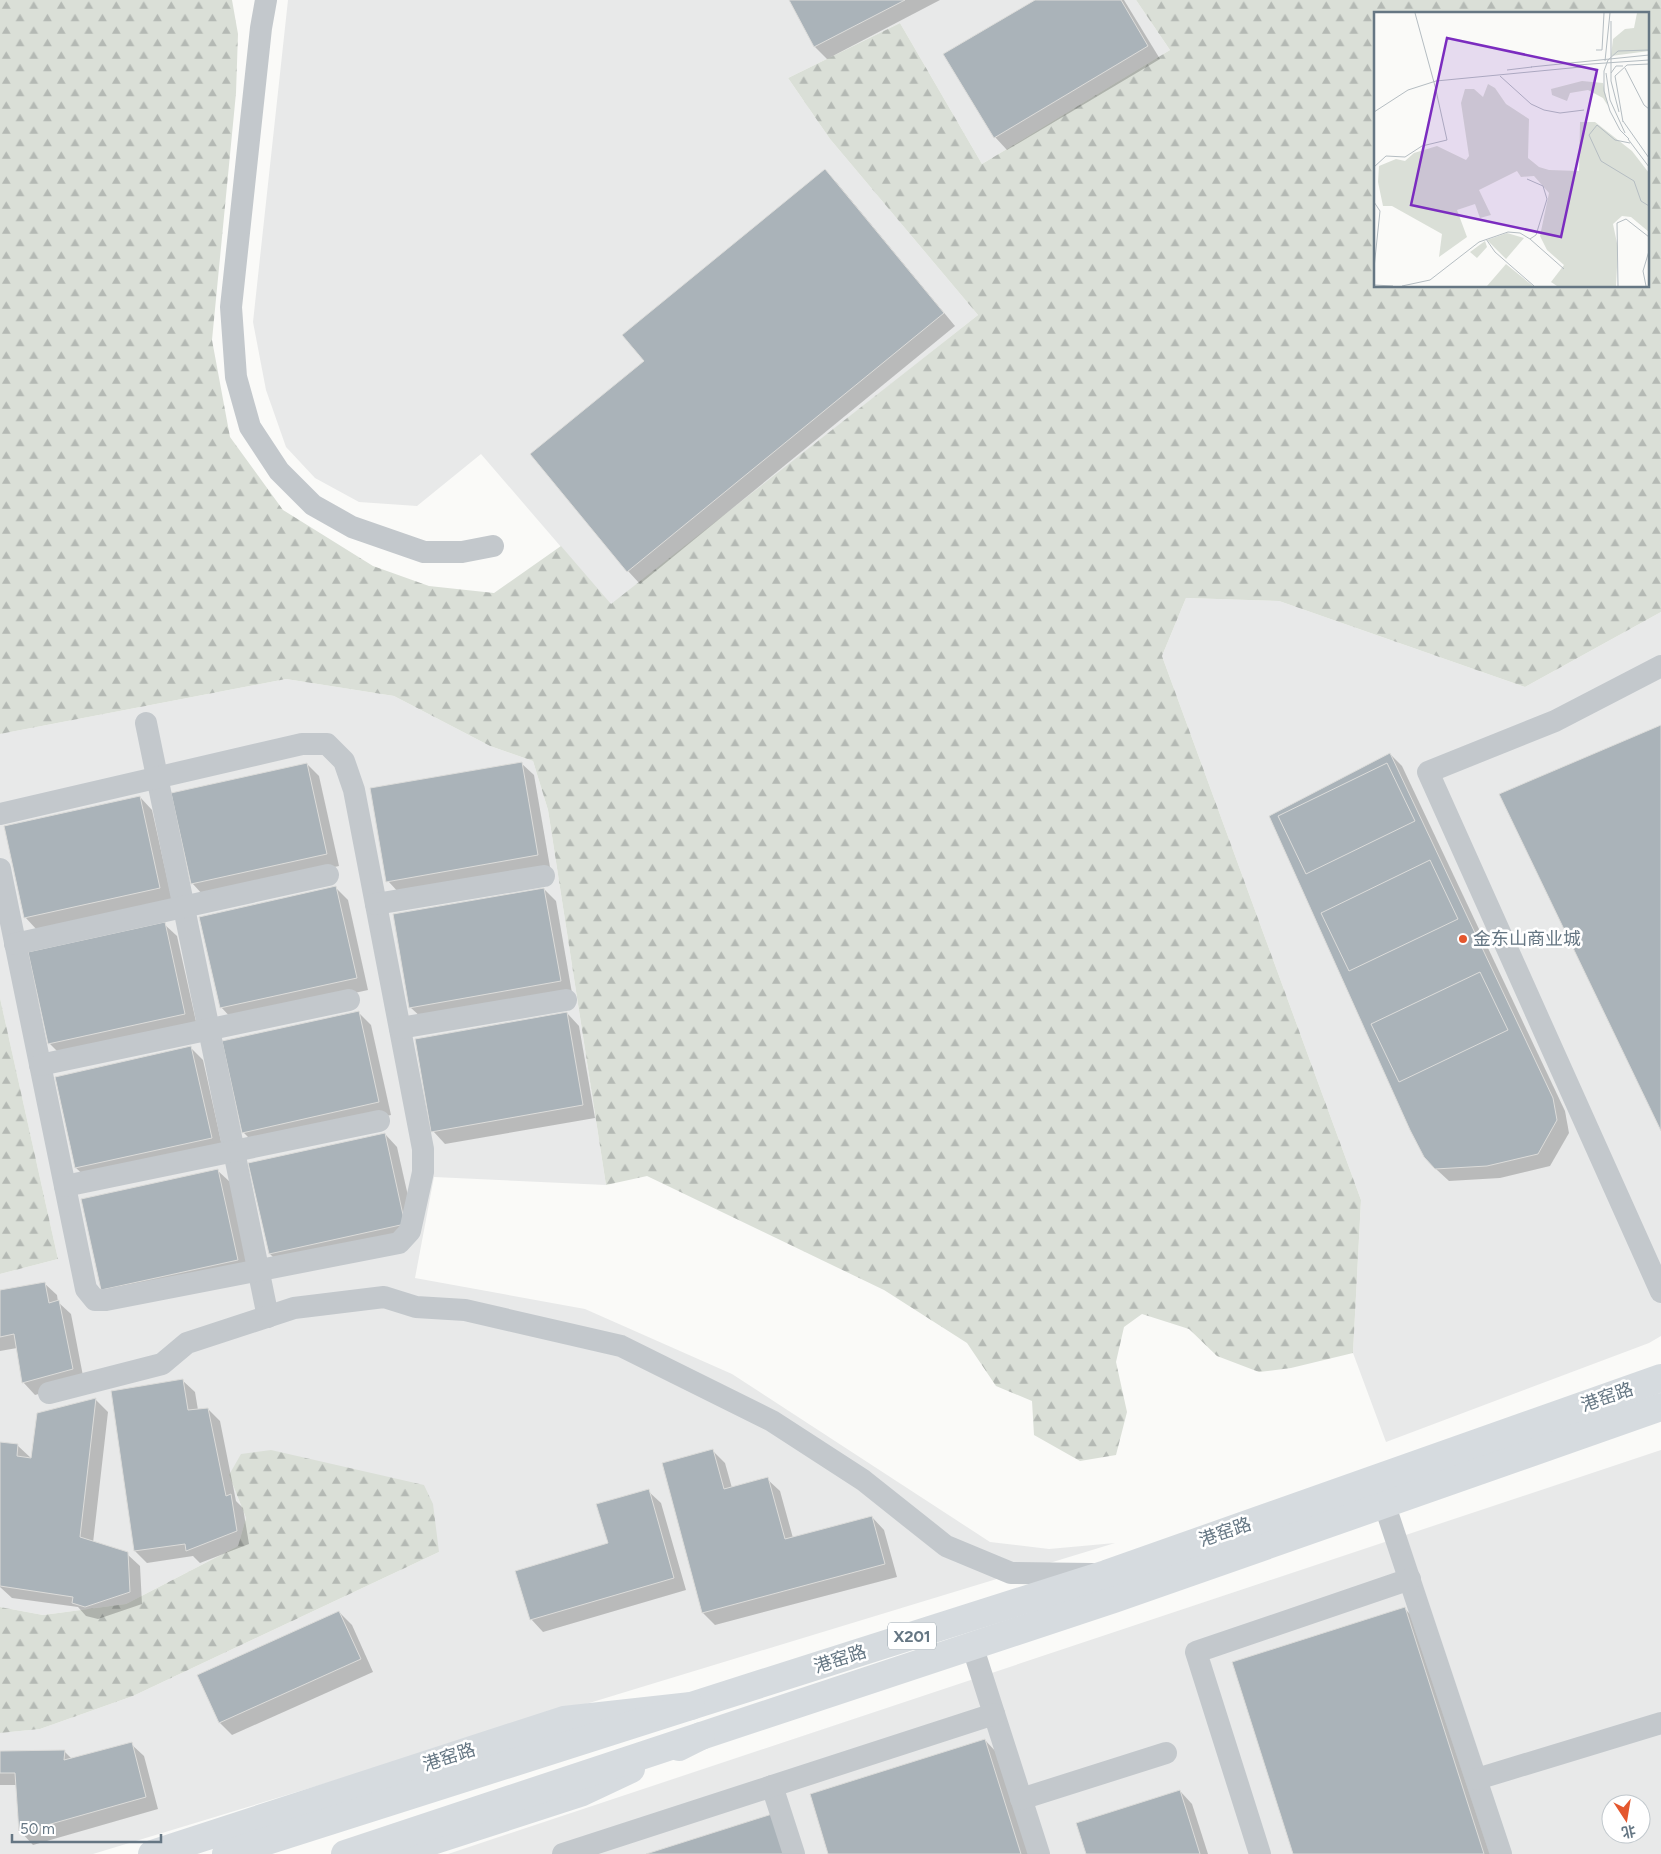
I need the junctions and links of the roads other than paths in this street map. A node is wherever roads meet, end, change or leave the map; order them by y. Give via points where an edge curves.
1 (266, 0) edge
2 (494, 546) dead end
3 (1661, 666) edge
4 (146, 723) dead end
5 (157, 778) junction
6 (0, 814) edge
7 (0, 868) edge
8 (328, 874) dead end
9 (544, 876) dead end
10 (376, 904) junction
11 (184, 907) junction
12 (16, 944) junction
13 (349, 1000) dead end
14 (566, 1000) dead end
15 (400, 1028) junction
16 (209, 1029) junction
17 (40, 1065) junction
18 (379, 1121) dead end
19 (234, 1150) junction
20 (65, 1186) junction
21 (258, 1271) junction
22 (1661, 1292) edge
23 (268, 1317) junction
24 (1661, 1378) edge
25 (50, 1394) dead end
26 (1661, 1407) edge
27 (1384, 1503) junction
28 (1106, 1574) junction
29 (1410, 1579) junction
30 (972, 1646) junction
31 (692, 1706) junction
32 (994, 1714) junction
33 (1661, 1723) edge
34 (701, 1736) junction
35 (1166, 1753) dead end
36 (1477, 1779) junction
37 (772, 1786) junction
38 (1021, 1799) junction
39 (152, 1854) edge
40 (226, 1854) edge
41 (344, 1854) edge
42 (392, 1854) edge
43 (563, 1854) edge
44 (794, 1854) edge
45 (1039, 1854) edge
46 (1260, 1854) edge
47 (1501, 1854) edge

1 - 2 street via 231,307 236,377 250,426 279,471 313,505 352,526 424,552 462,552
3 - 22 street via 1555,721 1428,772
4 - 5 street
5 - 6 street
5 - 10 street via 302,744 327,744 344,761 354,790
5 - 11 street
7 - 12 street
8 - 11 street
9 - 10 street
10 - 15 street
11 - 12 street
11 - 16 street
12 - 17 street
13 - 16 street
14 - 15 street
15 - 21 street via 423,1149 423,1172 410,1230 399,1243
16 - 17 street
16 - 19 street
17 - 20 street
18 - 19 street
19 - 20 street
19 - 21 street
20 - 21 street via 86,1289 95,1300
21 - 23 street
23 - 25 street via 188,1343 162,1364
23 - 28 street via 294,1308 384,1297 416,1307 465,1310 621,1346 772,1421 862,1480 946,1546 1011,1573
24 - 28 main road, 港窑路 / X201
26 - 27 main road, 港窑路 / X201
27 - 29 street
27 - 30 main road, 港窑路 / X201
28 - 31 main road, 港窑路 / X201
29 - 36 street
29 - 46 street via 1196,1652
30 - 32 street
30 - 34 main road, 港窑路 / X201
31 - 39 main road, 港窑路 / X201 via 564,1720
31 - 40 main road
32 - 37 street
32 - 38 street
33 - 36 street
34 - 41 main road
34 - 42 main road, 港窑路 / X201 via 580,1793
35 - 38 street
36 - 47 street
37 - 43 street
37 - 44 street
38 - 45 street

